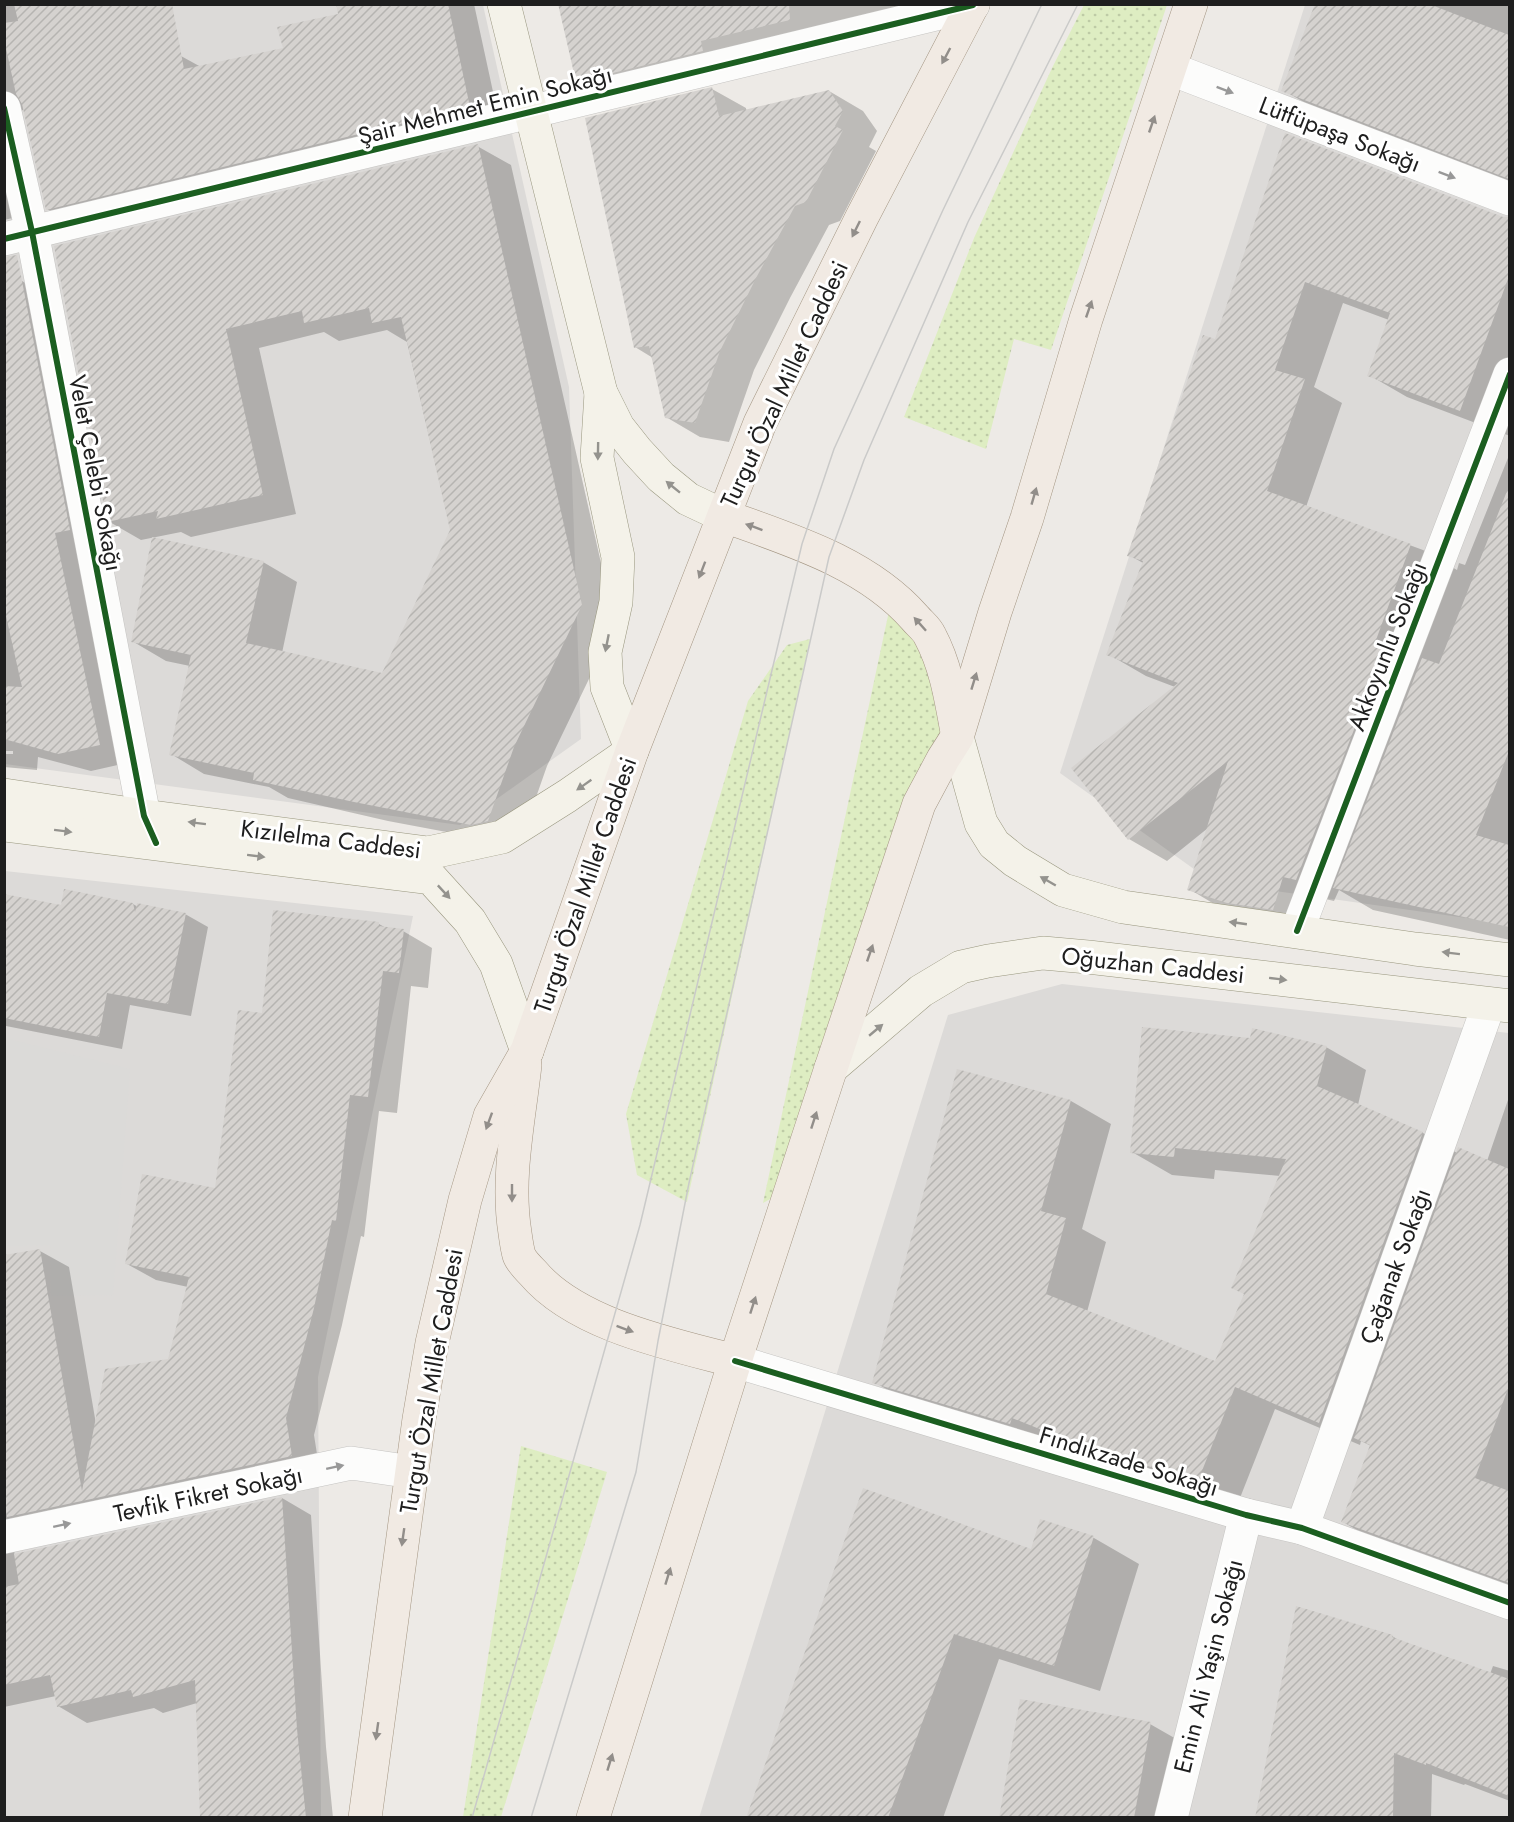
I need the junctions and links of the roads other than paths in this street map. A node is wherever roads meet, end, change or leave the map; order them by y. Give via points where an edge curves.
1 (504, 4) edge
2 (1191, 4) edge
3 (973, 5) edge
4 (1171, 69) junction
5 (4, 108) edge
6 (530, 113) junction
7 (1509, 199) edge
8 (18, 236) edge
9 (1509, 374) edge
10 (601, 393) junction
11 (724, 516) junction
12 (957, 737) junction
13 (632, 752) junction
14 (4, 795) edge
15 (4, 825) edge
16 (150, 830) junction
17 (1297, 931) junction
18 (1509, 960) edge
19 (1499, 1005) edge
20 (527, 1051) junction
21 (831, 1068) junction
22 (735, 1361) junction
23 (412, 1472) junction
24 (1246, 1515) junction
25 (1302, 1527) junction
26 (4, 1538) edge
27 (1509, 1603) edge
28 (365, 1818) edge
29 (592, 1818) edge
30 (1171, 1818) edge

1 - 6 main road
2 - 4 main road
3 - 6 street, Şair Mehmet Emin Sokağı
3 -> 11 main road, Turgut Özal Millet Caddesi via 778,386
4 -> 7 street, Lütfüpaşa Sokağı
12 -> 4 main road via 1028,518 1086,319
5 - 8 street, Velet Çelebi Sokağı
6 - 8 street, Şair Mehmet Emin Sokağı
6 - 10 main road
8 - 16 street, Velet Çelebi Sokağı
9 - 17 street, Akkoyunlu Sokağı
11 -> 10 main road via 688,499 661,477 618,428
10 -> 13 main road via 597,458 618,556 616,602 605,652 607,687
12 -> 11 main road via 946,676 929,634 902,604 867,578 811,549
11 -> 13 main road, Turgut Özal Millet Caddesi
17 -> 12 main road via 1123,907 1063,890 994,844 981,823
21 -> 12 main road via 919,804
13 -> 16 main road, Kızılelma Caddesi via 502,837 428,852
13 - 20 main road, Turgut Özal Millet Caddesi
14 - 16 main road, Kızılelma Caddesi
15 -> 16 main road, Kızılelma Caddesi
16 -> 20 main road, Kızılelma Caddesi via 431,878 470,921 496,964
18 -> 17 main road
21 -> 19 main road, Oğuzhan Caddesi via 921,991 961,967 1042,953
19 - 25 street, Çağanak Sokağı
20 -> 22 main road via 512,1172 512,1216 519,1257 542,1283 573,1305 658,1341
20 -> 23 main road, Turgut Özal Millet Caddesi via 490,1116 465,1200 432,1343
22 -> 21 main road
22 - 24 street, Fındıkzade Sokağı
29 -> 22 main road
26 -> 23 street, Tevfik Fikret Sokağı via 351,1463
23 -> 28 main road, Turgut Özal Millet Caddesi
24 - 25 street, Fındıkzade Sokağı
24 - 30 street, Emin Ali Yaşin Sokağı
25 - 27 street, Fındıkzade Sokağı

